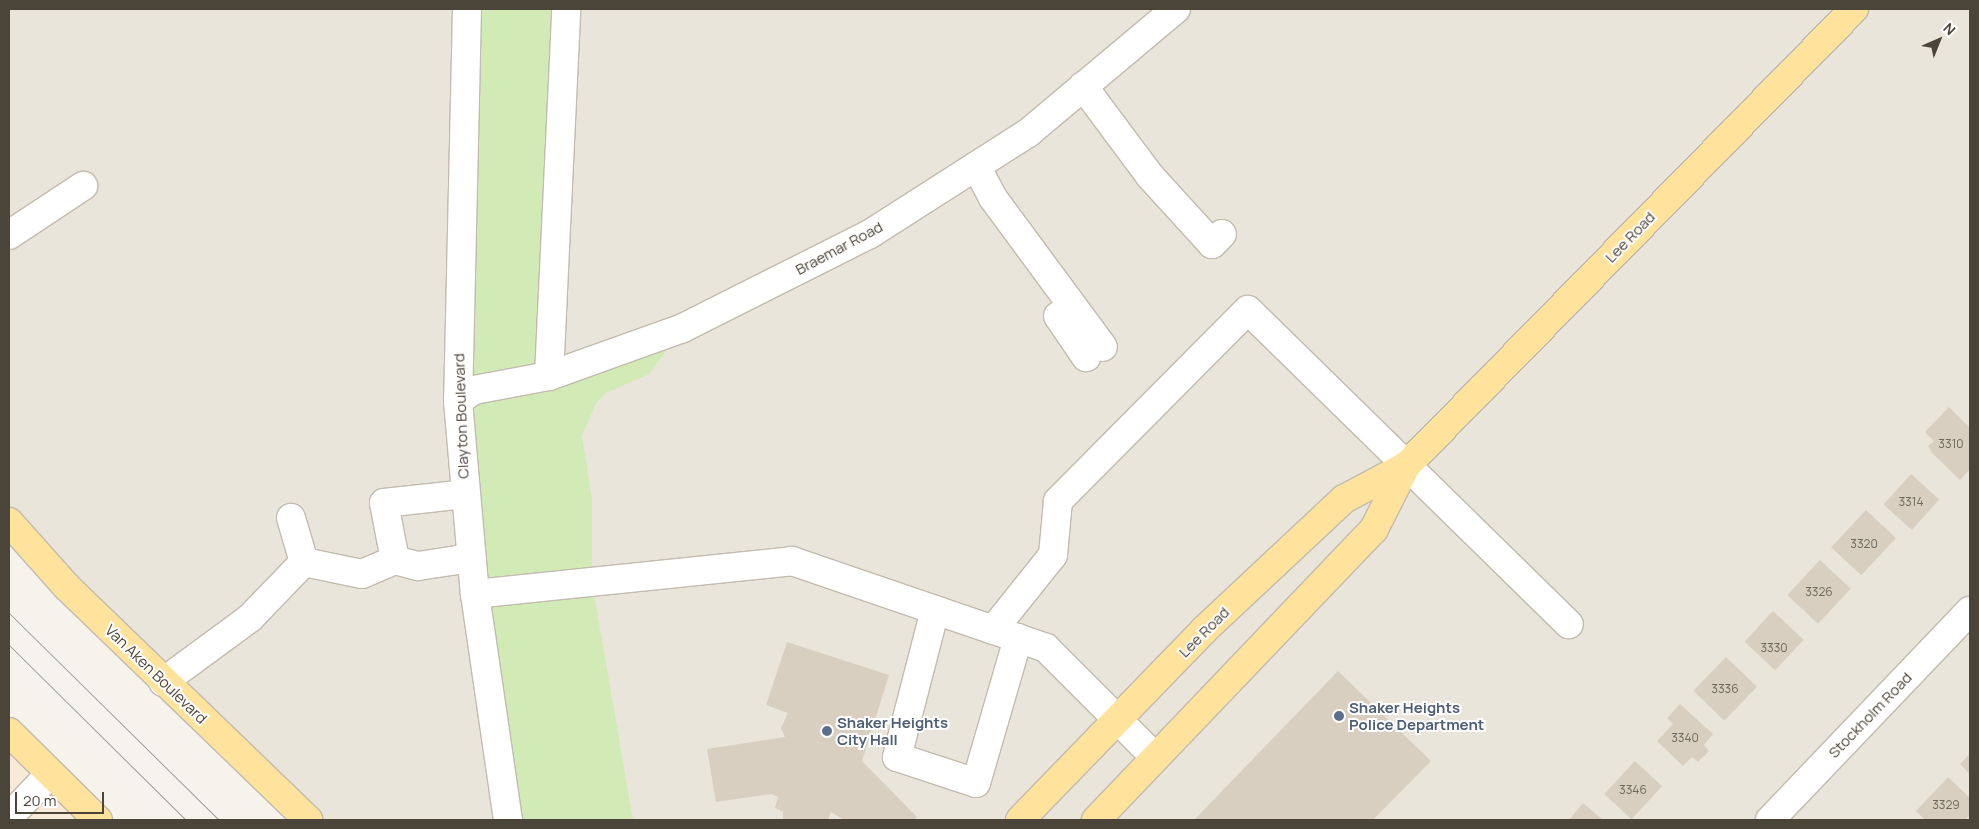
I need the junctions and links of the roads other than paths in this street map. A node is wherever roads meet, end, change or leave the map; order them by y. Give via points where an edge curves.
1 (467, 9) edge
2 (566, 9) edge
3 (1176, 9) edge
4 (1854, 9) edge
5 (1083, 86) junction
6 (976, 166) junction
7 (83, 186) dead end
8 (1222, 234) dead end
9 (9, 235) edge
10 (1094, 352) dead end
11 (549, 376) junction
12 (458, 401) junction
13 (1406, 466) junction
14 (465, 494) junction
15 (291, 518) dead end
16 (9, 522) edge
17 (471, 558) junction
18 (395, 560) junction
19 (304, 562) junction
20 (475, 594) junction
21 (936, 610) junction
22 (1970, 611) edge
23 (1569, 624) dead end
24 (1005, 634) junction
25 (163, 682) junction
26 (1117, 720) junction
27 (9, 732) edge
28 (1155, 757) junction
29 (50, 774) junction
30 (9, 817) edge
31 (98, 820) edge
32 (308, 820) edge
33 (508, 820) edge
34 (1020, 820) edge
35 (1096, 820) edge
36 (1770, 820) edge

1 - 12 street, Clayton Boulevard
2 - 11 street
3 - 5 street, Braemar Road
4 - 13 main road, Lee Road
5 - 6 street, Braemar Road via 1028,132
5 - 8 street via 1150,176 1212,244
6 - 10 street via 993,198 1048,271
6 - 11 street, Braemar Road via 870,234 683,328
7 - 9 street
11 - 12 street, Braemar Road via 482,387
12 - 14 street, Clayton Boulevard
13 - 23 street
13 - 24 street via 1248,310 1058,501 1053,555
13 - 26 main road, Lee Road via 1344,498
13 - 28 main road, Lee Road via 1374,529
14 - 17 street, Clayton Boulevard
14 - 18 street via 384,503
15 - 19 street
16 - 25 main road, Van Aken Boulevard
17 - 18 street via 418,566
17 - 20 street, Clayton Boulevard
18 - 19 street via 362,574
19 - 25 street via 250,618
20 - 21 street via 792,561
20 - 33 street, Clayton Boulevard
21 - 24 street
21 - 24 street via 897,757 976,783
22 - 36 street, Stockholm Road
24 - 26 street via 1046,648
25 - 32 main road, Van Aken Boulevard
26 - 28 street
26 - 34 main road, Lee Road
27 - 29 main road
28 - 35 main road, Lee Road
29 - 30 street
29 - 31 main road

